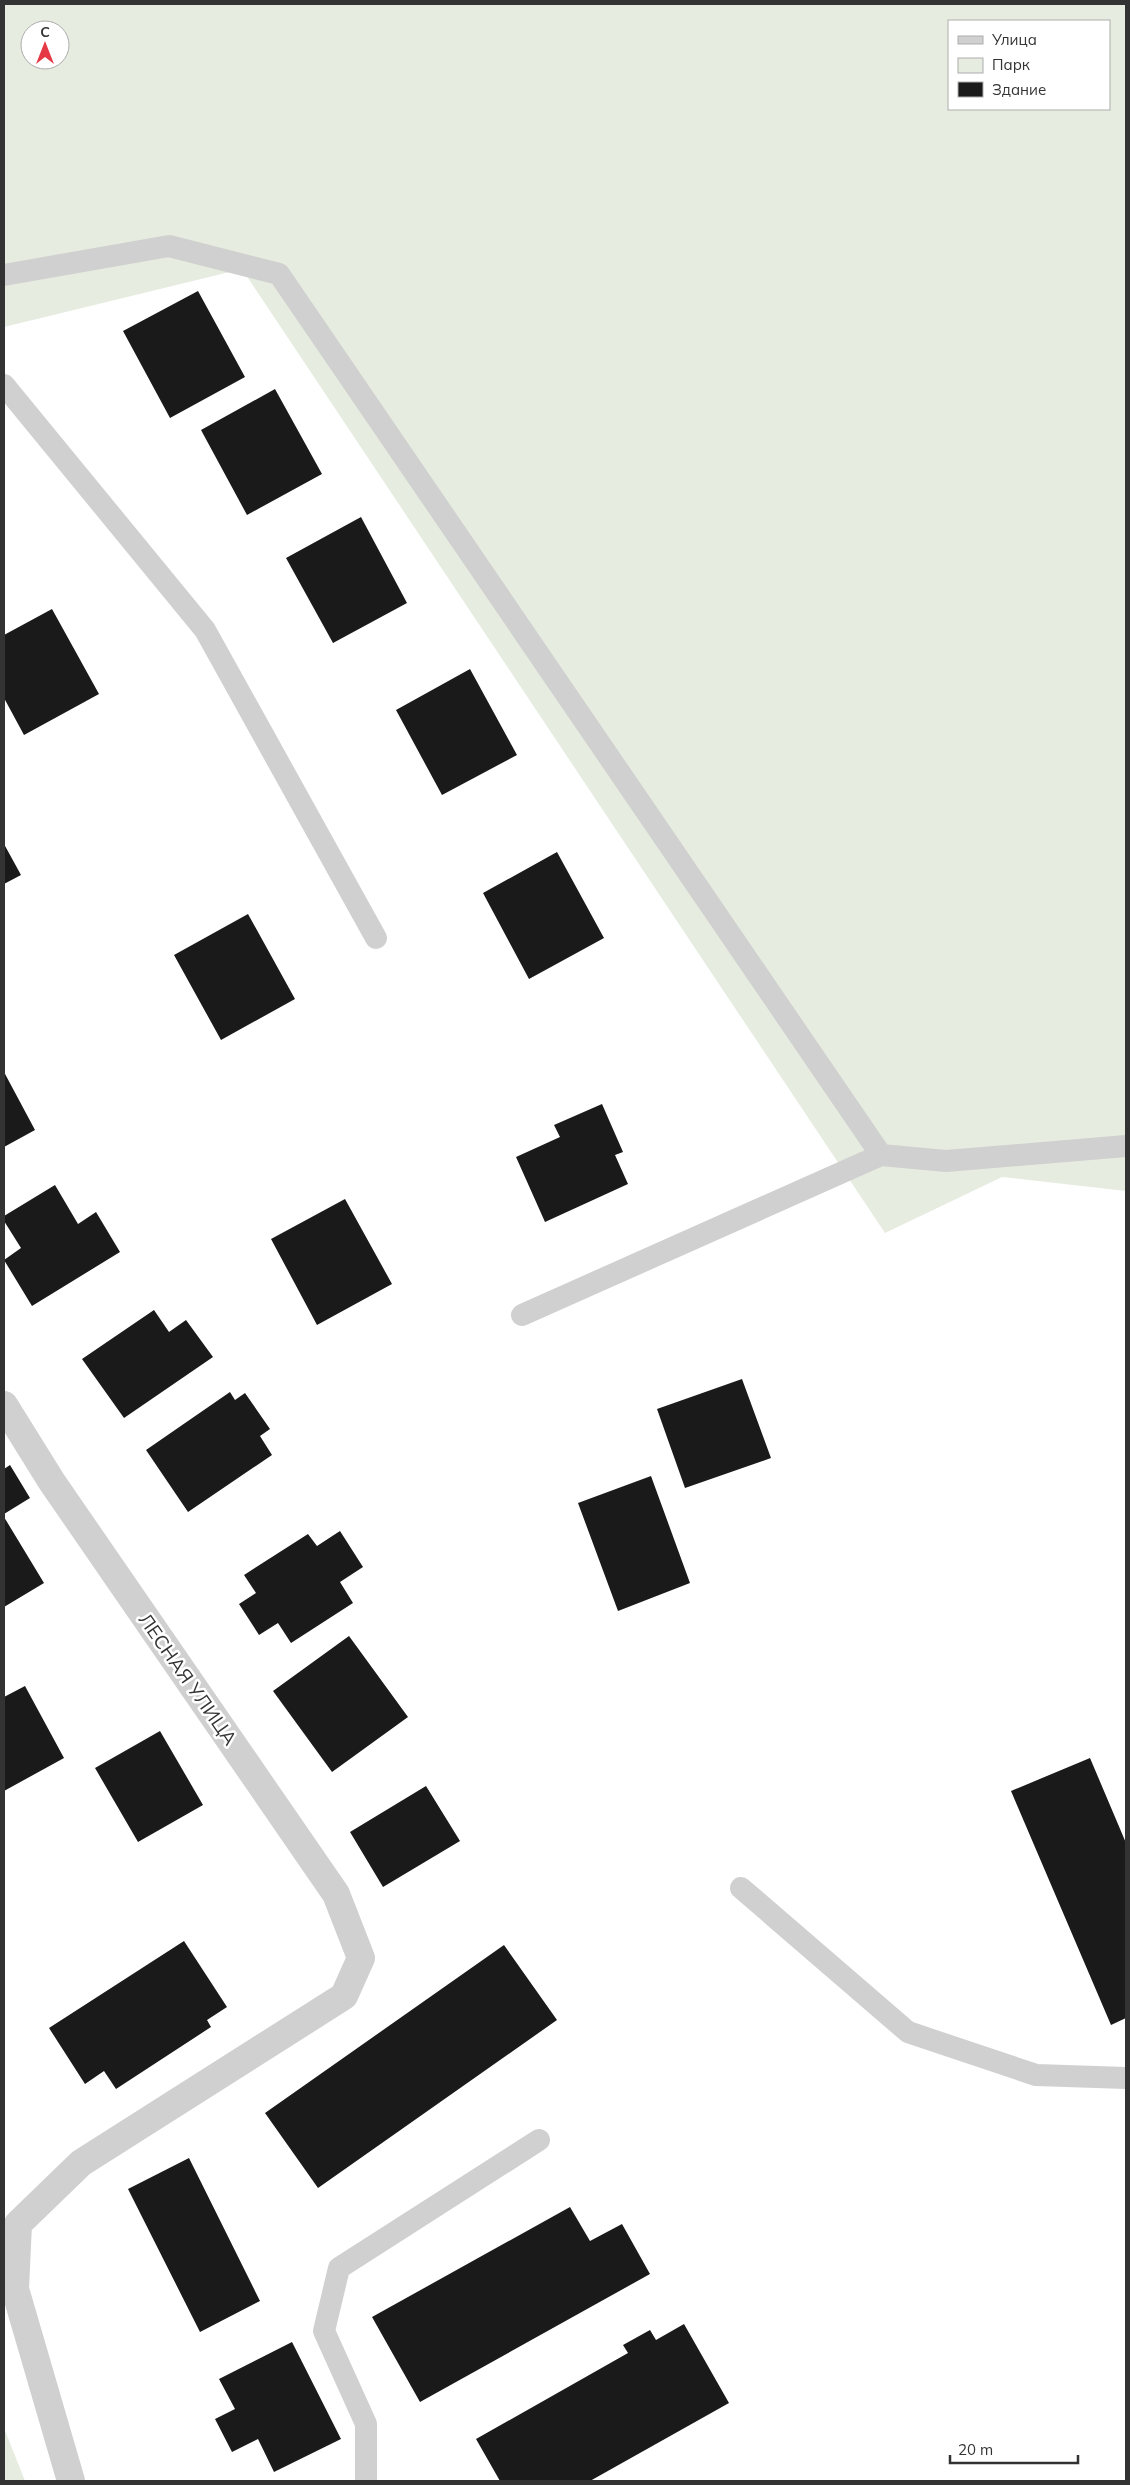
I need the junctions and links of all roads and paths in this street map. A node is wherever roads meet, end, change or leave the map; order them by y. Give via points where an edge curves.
1 (4, 275) edge
2 (4, 385) edge
3 (376, 938) dead end
4 (1126, 1146) edge
5 (881, 1155) junction
6 (522, 1315) dead end
7 (4, 1405) edge
8 (741, 1888) dead end
9 (1126, 2078) edge
10 (539, 2140) dead end
11 (10, 2282) edge
12 (71, 2481) edge
13 (366, 2481) edge

1 - 5 lane via 169,246 279,274
2 - 3 lane via 205,630
4 - 5 lane via 946,1161
5 - 6 lane
7 - 11 street, ЛЕСНАЯ УЛИЦА via 52,1482 336,1894 361,1958 344,1996 81,2162 18,2224
8 - 9 lane via 908,2032 1036,2075
10 - 13 lane via 339,2268 324,2331 366,2424
11 - 12 street

